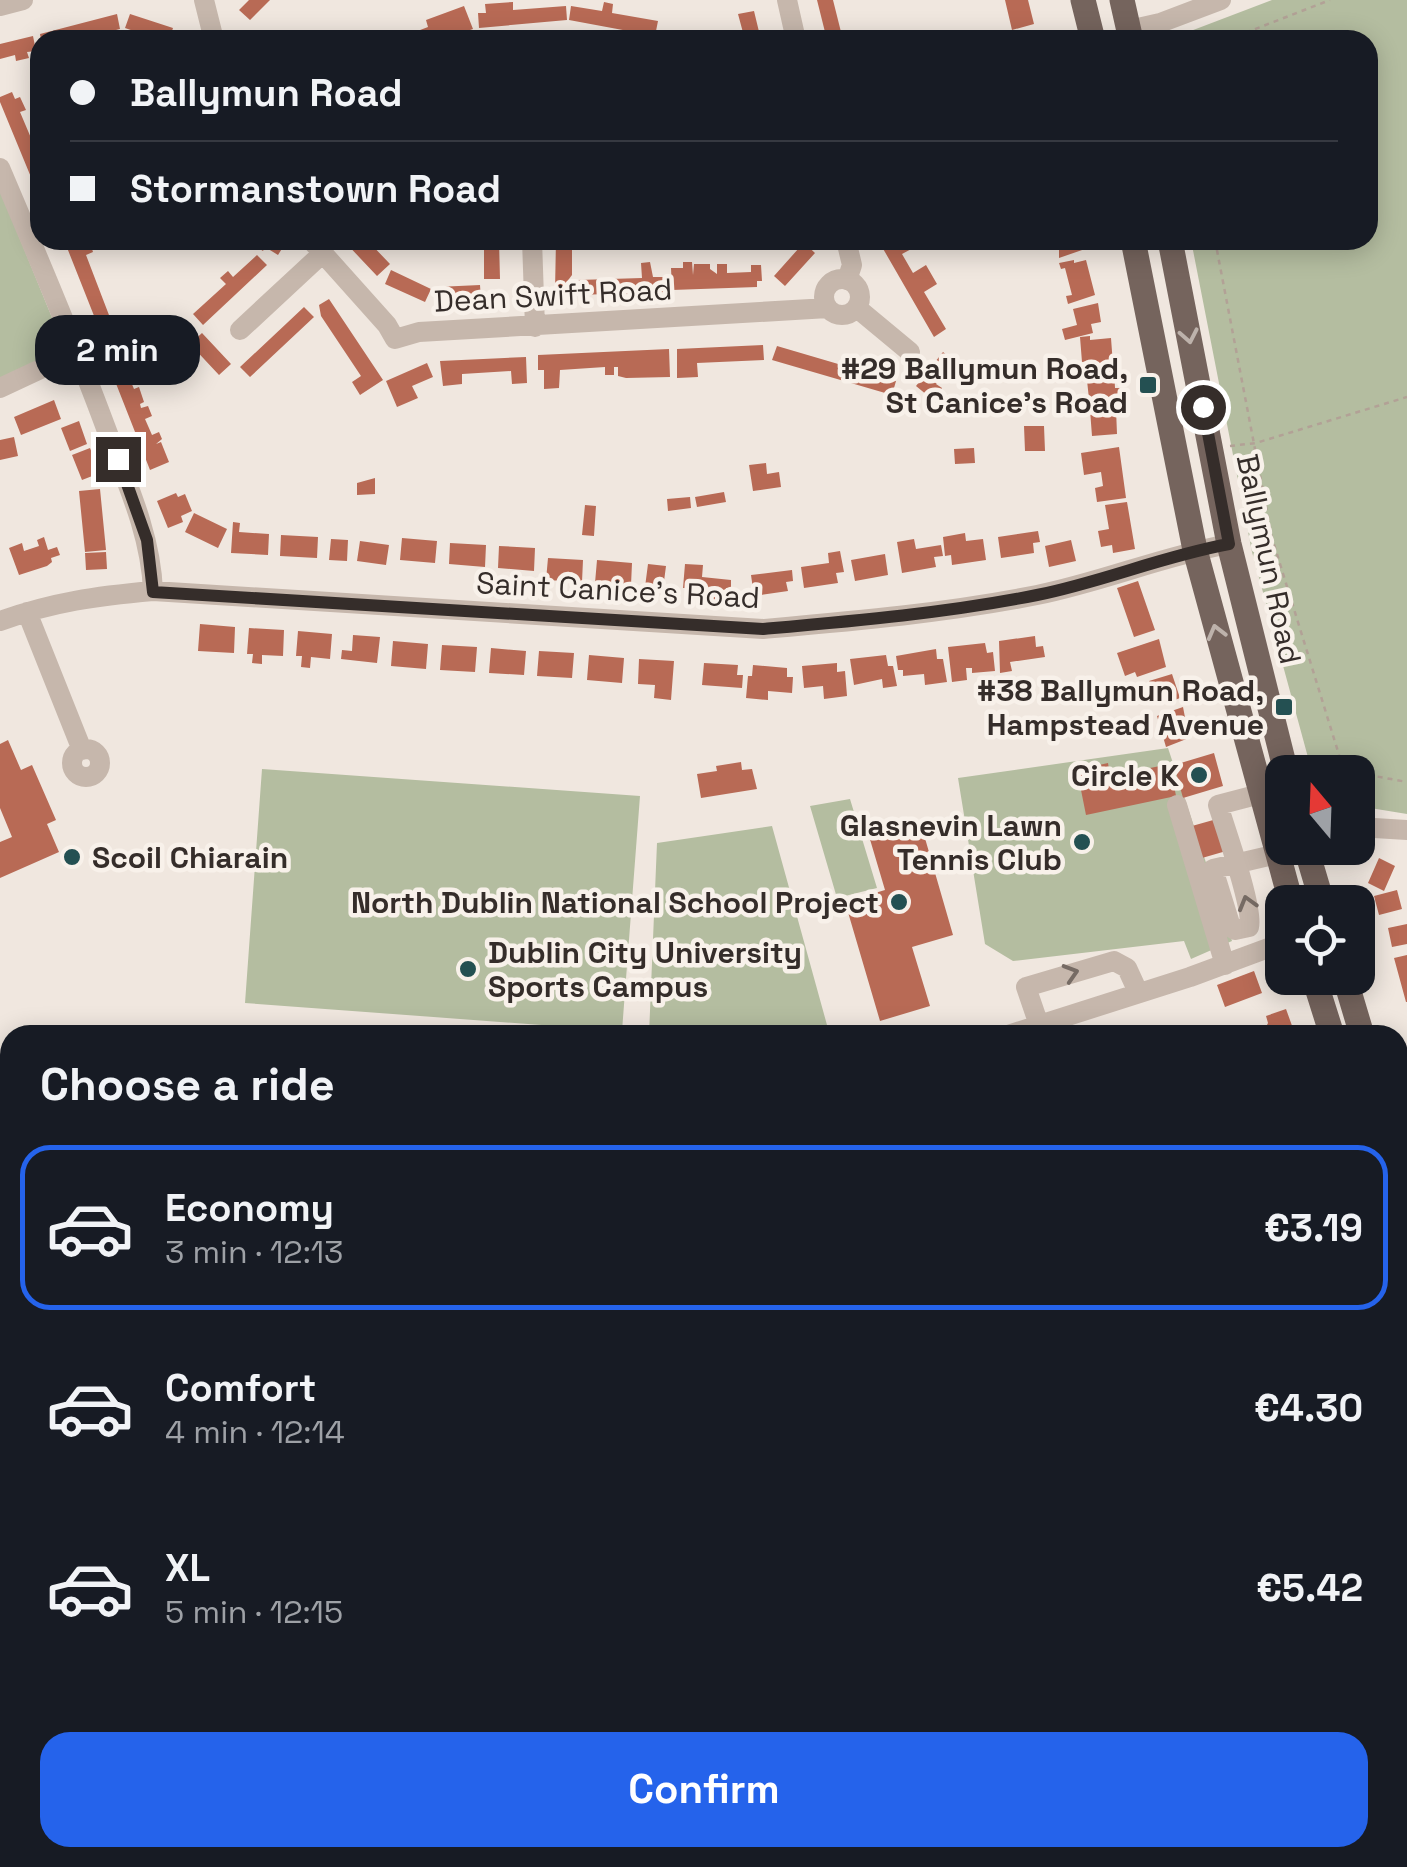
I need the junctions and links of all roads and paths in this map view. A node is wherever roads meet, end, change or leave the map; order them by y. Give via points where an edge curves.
1 (23, 0) edge
2 (204, 0) edge
3 (787, 0) edge
4 (1083, 0) edge
5 (1122, 0) edge
6 (1221, 0) edge
7 (1330, 0) edge
8 (0, 6) edge
9 (212, 30) edge
10 (794, 30) edge
11 (1090, 30) edge
12 (1129, 30) edge
13 (1142, 30) edge
14 (1253, 30) edge
15 (0, 168) edge
16 (30, 240) edge
17 (34, 250) edge
18 (313, 250) edge
19 (321, 250) edge
20 (532, 250) edge
21 (848, 250) edge
22 (1135, 250) edge
23 (1172, 250) edge
24 (1217, 250) edge
25 (847, 280) junction
26 (828, 308) junction
27 (857, 308) junction
28 (535, 327) junction
29 (240, 330) dead end
30 (77, 352) junction
31 (910, 352) dead end
32 (0, 388) edge
33 (1407, 397) edge
34 (1256, 443) junction
35 (1228, 446) dead end
36 (1229, 544) junction
37 (1195, 550) junction
38 (153, 592) junction
39 (28, 612) junction
40 (0, 621) edge
41 (82, 750) dead end
42 (1282, 755) edge
43 (1338, 755) edge
44 (1375, 776) edge
45 (1407, 782) edge
46 (1260, 794) junction
47 (1265, 802) edge
48 (1177, 805) dead end
49 (1375, 829) edge
50 (1407, 830) edge
51 (1265, 856) edge
52 (1265, 950) edge
53 (1225, 965) junction
54 (1138, 992) junction
55 (1319, 995) edge
56 (1350, 995) edge
57 (1039, 1025) joint
58 (1329, 1025) edge
59 (1359, 1025) edge

1 - 8 street
2 - 9 street
3 - 10 street
4 - 11 main road
5 - 12 main road
6 - 13 street
7 - 14 path
15 - 16 street
17 - 30 street
18 - 29 street, Dean Swift Road
19 - 28 street, Dean Swift Road via 395,339
20 - 28 street
21 - 25 street
22 - 37 main road
23 -> 36 main road, Ballymun Road
24 - 34 path
25 - 26 street via 826,289
25 - 27 street via 860,292
26 - 27 street via 841,316
26 - 28 street, Dean Swift Road
27 - 31 street
30 - 32 street
30 - 38 street via 147,540
33 - 34 path
34 - 35 path
34 - 43 path via 1272,538
36 - 37 street, Saint Canice's Road
36 - 42 main road, Ballymun Road
37 - 38 street, Saint Canice's Road via 1038,595 763,629
46 -> 37 main road
38 - 39 street, Saint Canice's Road via 83,597
39 - 40 street, Saint Canice's Road
39 - 41 street
44 - 45 path
46 - 47 main road
46 - 51 street via 1218,805 1235,863
48 - 53 street
49 - 50 street
52 - 53 street
53 - 54 street
54 - 57 street
57 -> 54 street via 1026,987 1114,960 1127,968
55 - 58 main road
56 - 59 main road

